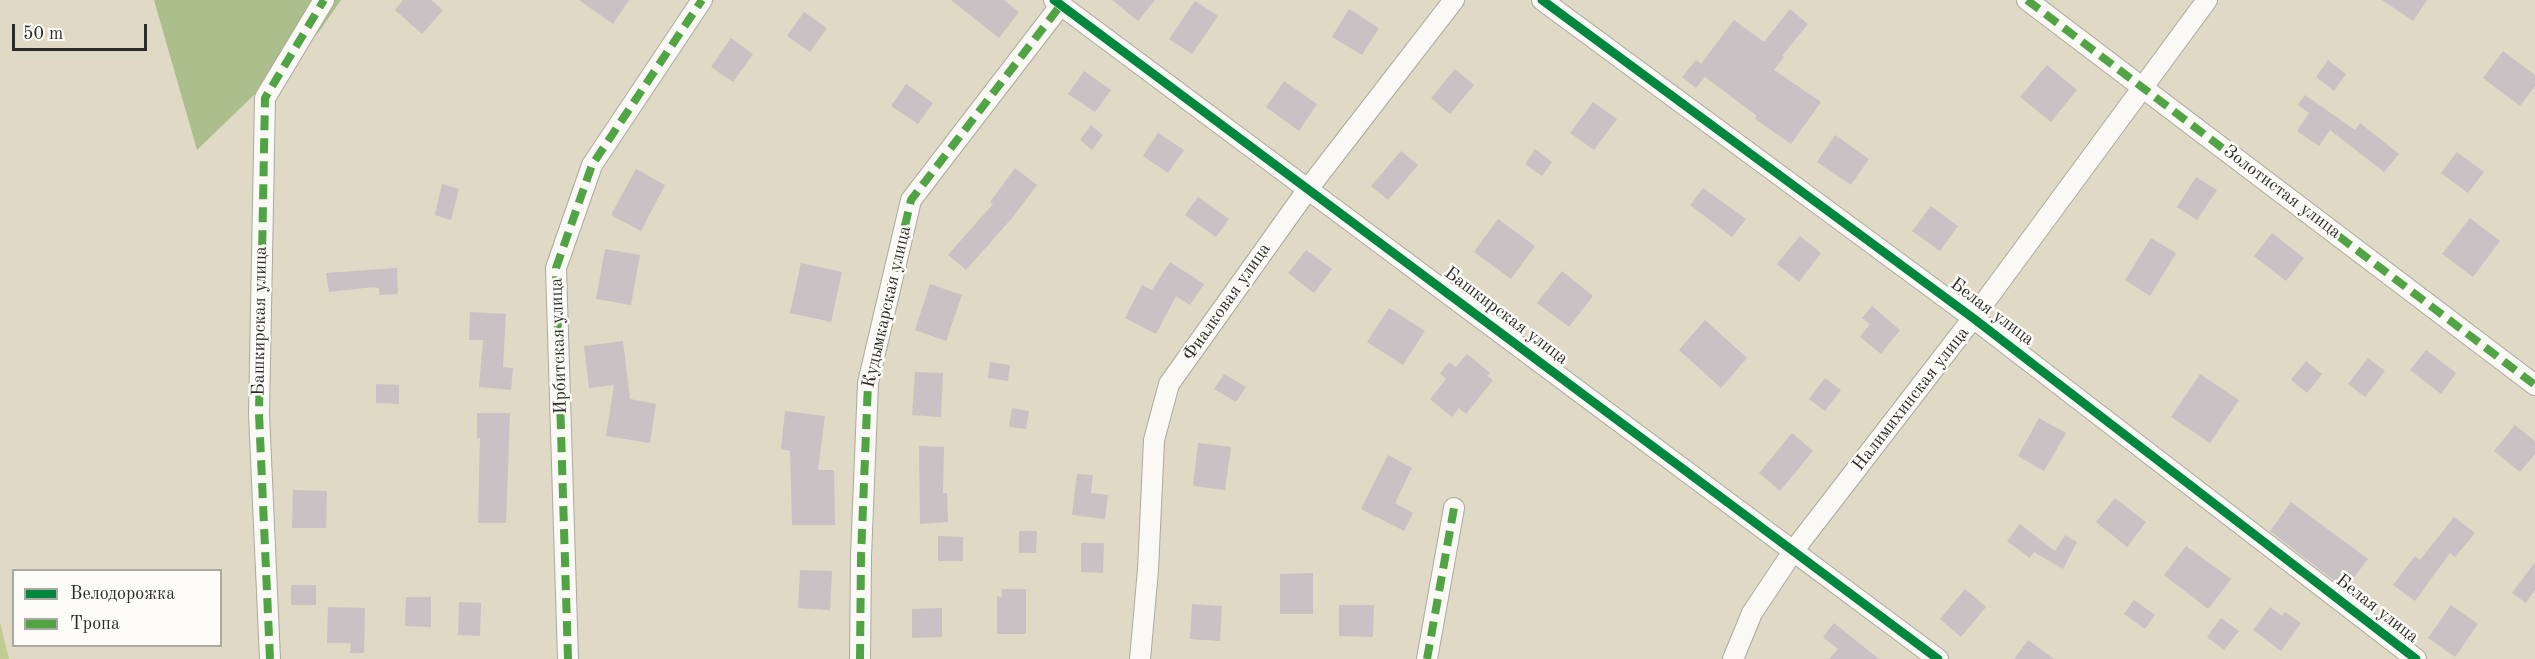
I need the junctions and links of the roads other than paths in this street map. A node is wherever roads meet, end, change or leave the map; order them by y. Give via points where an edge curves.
1 (324, 0) edge
2 (702, 0) edge
3 (1454, 0) edge
4 (1542, 0) edge
5 (2027, 0) edge
6 (2207, 0) edge
7 (1057, 3) edge
8 (2143, 86) junction
9 (1308, 189) junction
10 (1973, 318) junction
11 (2535, 385) edge
12 (1454, 508) dead end
13 (1794, 550) junction
14 (270, 659) edge
15 (568, 659) edge
16 (860, 659) edge
17 (1140, 659) edge
18 (1427, 659) edge
19 (1733, 659) edge
20 (1938, 659) edge
21 (2416, 659) edge

1 - 14 street, Башкирская улица via 266,98 259,414
2 - 15 street, Ирбитская улица via 592,165 556,268
3 - 9 street, Фиалковая улица
4 - 10 street, Белая улица
5 - 8 street, Золотистая улица
6 - 8 street, Налимихинская улица
7 - 9 street, Башкирская улица
7 - 16 street, Кудымкарская улица via 911,200 868,383
8 - 10 street, Налимихинская улица
8 - 11 street, Золотистая улица
9 - 13 street, Башкирская улица
9 - 17 street, Фиалковая улица via 1169,384 1154,440
10 - 13 street, Налимихинская улица
10 - 21 street, Белая улица
12 - 18 street
13 - 19 street, Налимихинская улица via 1752,614
13 - 20 street, Башкирская улица

